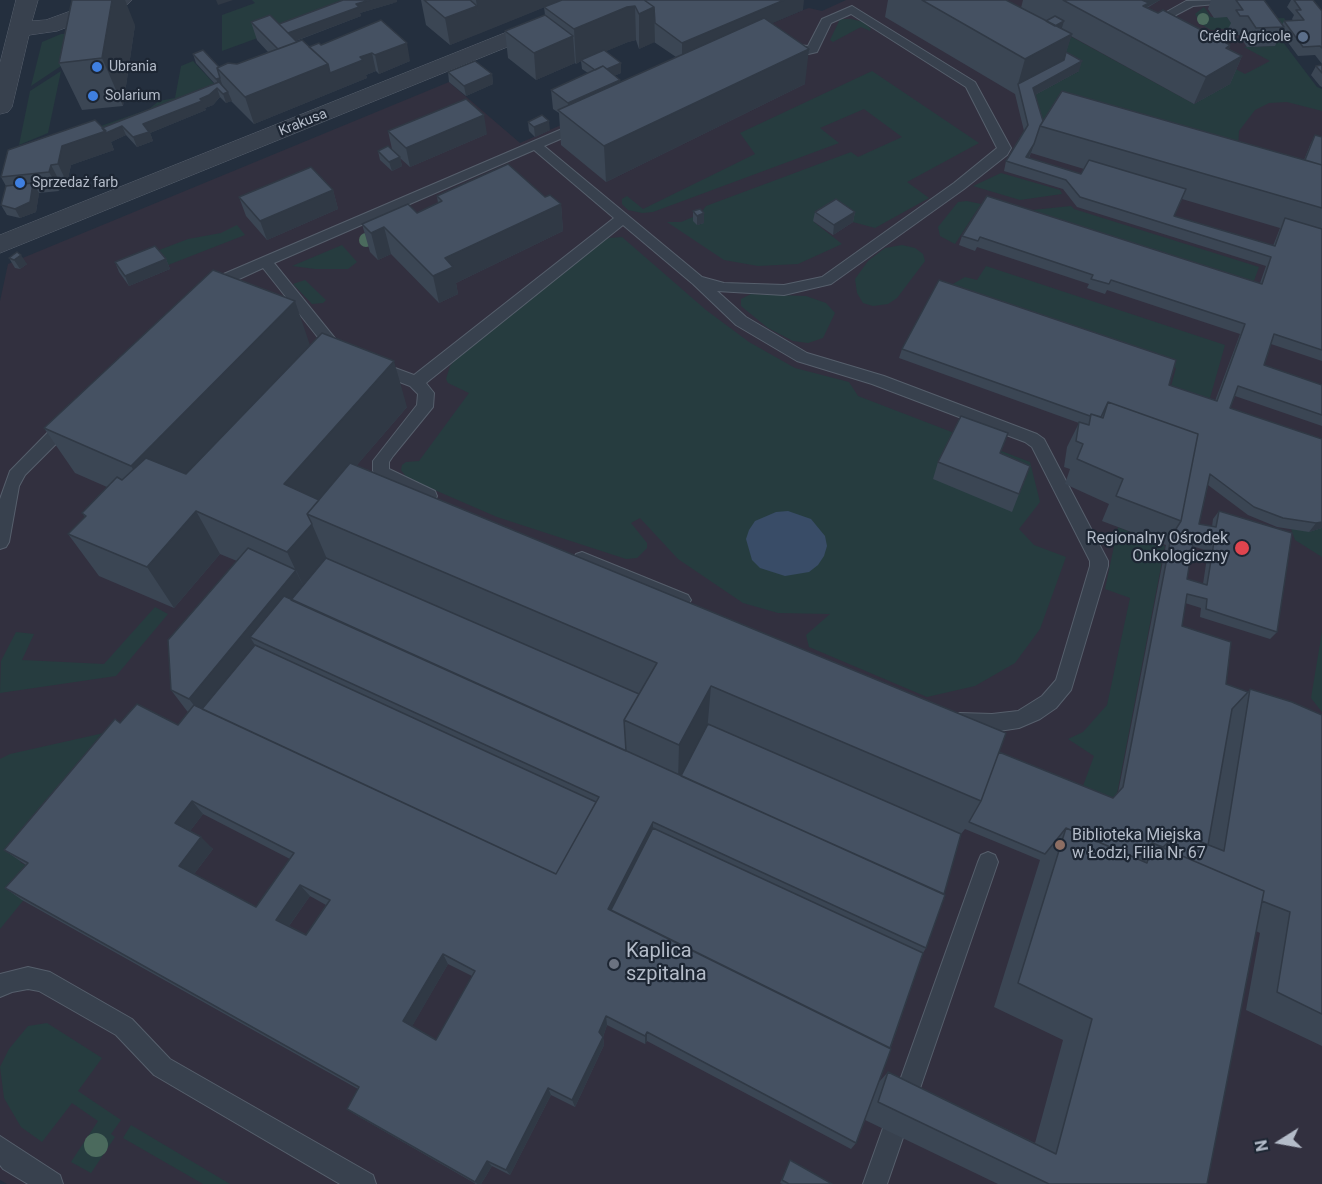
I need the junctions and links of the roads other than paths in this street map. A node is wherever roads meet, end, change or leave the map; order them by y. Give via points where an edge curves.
1 (27, 0) edge
2 (121, 0) edge
3 (606, 0) edge
4 (1226, 0) edge
5 (1151, 24) edge
6 (20, 29) junction
7 (768, 45) edge
8 (0, 107) edge
9 (598, 117) edge
10 (535, 145) junction
11 (622, 219) junction
12 (0, 245) edge
13 (266, 262) junction
14 (697, 280) junction
15 (200, 295) edge
16 (416, 382) junction
17 (80, 410) edge
18 (448, 504) edge
19 (0, 542) edge
20 (565, 553) edge
21 (701, 608) edge
22 (948, 717) edge
23 (988, 862) dead end
24 (0, 986) edge
25 (0, 1148) edge
26 (51, 1184) edge
27 (364, 1184) edge
28 (875, 1184) edge

1 - 6 street
2 - 6 street via 49,26
3 - 12 street, Krakusa
4 - 5 lane via 1190,3
6 - 8 street
7 - 14 lane via 813,49 826,21 852,9 971,85 1004,148 959,186 826,280 784,290 724,288
9 - 10 lane
10 - 11 lane
10 - 13 lane
11 - 14 lane
11 - 16 lane
13 - 15 lane via 217,282
13 - 16 lane via 338,353
14 - 22 lane via 741,321 802,357 878,380 1038,443 1099,561 1064,684 1049,702 1019,719 973,723
16 - 18 lane via 426,393 425,407 387,452 381,461 381,471 386,477
17 - 19 lane via 18,471 11,486
20 - 21 lane
23 - 28 lane
24 - 27 lane via 28,978 42,980 124,1027 162,1067
25 - 26 lane

